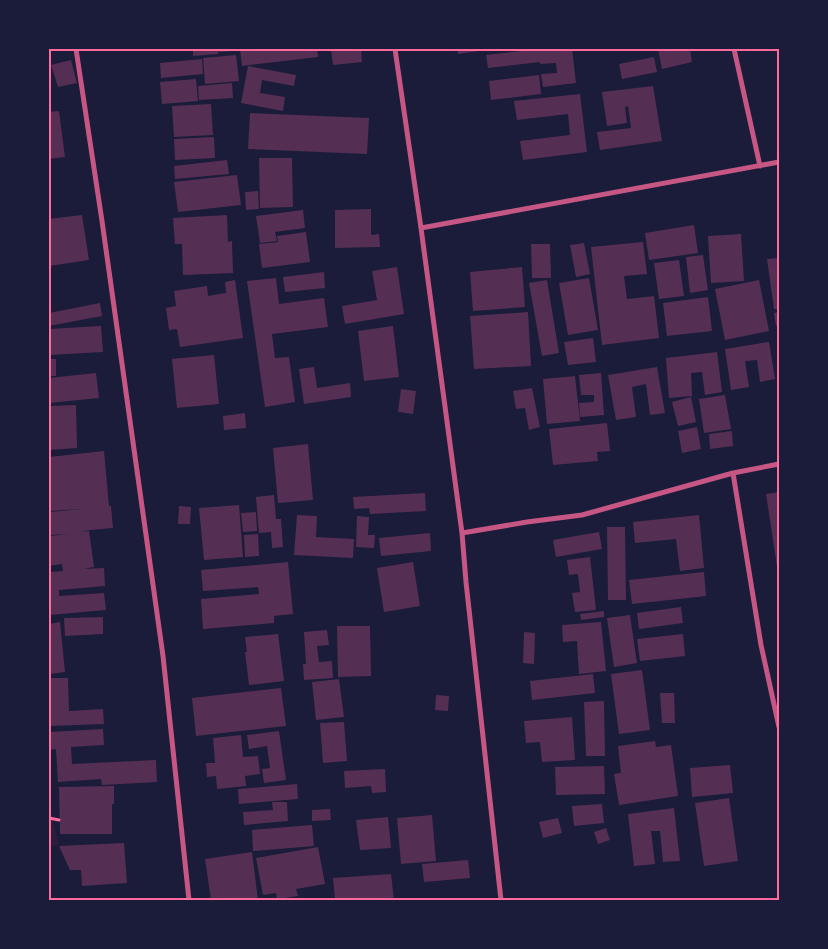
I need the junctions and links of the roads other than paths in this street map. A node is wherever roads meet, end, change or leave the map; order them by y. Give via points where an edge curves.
1 (76, 49) edge
2 (395, 49) edge
3 (734, 49) edge
4 (779, 162) edge
5 (760, 166) junction
6 (421, 228) junction
7 (779, 464) edge
8 (732, 473) junction
9 (462, 534) junction
10 (779, 727) edge
11 (189, 900) edge
12 (501, 900) edge

1 - 11 street via 163,656
2 - 6 street
3 - 5 street
4 - 5 street
5 - 6 street
6 - 9 street
7 - 8 street
8 - 9 street via 582,515
8 - 10 street via 761,645
9 - 12 street

